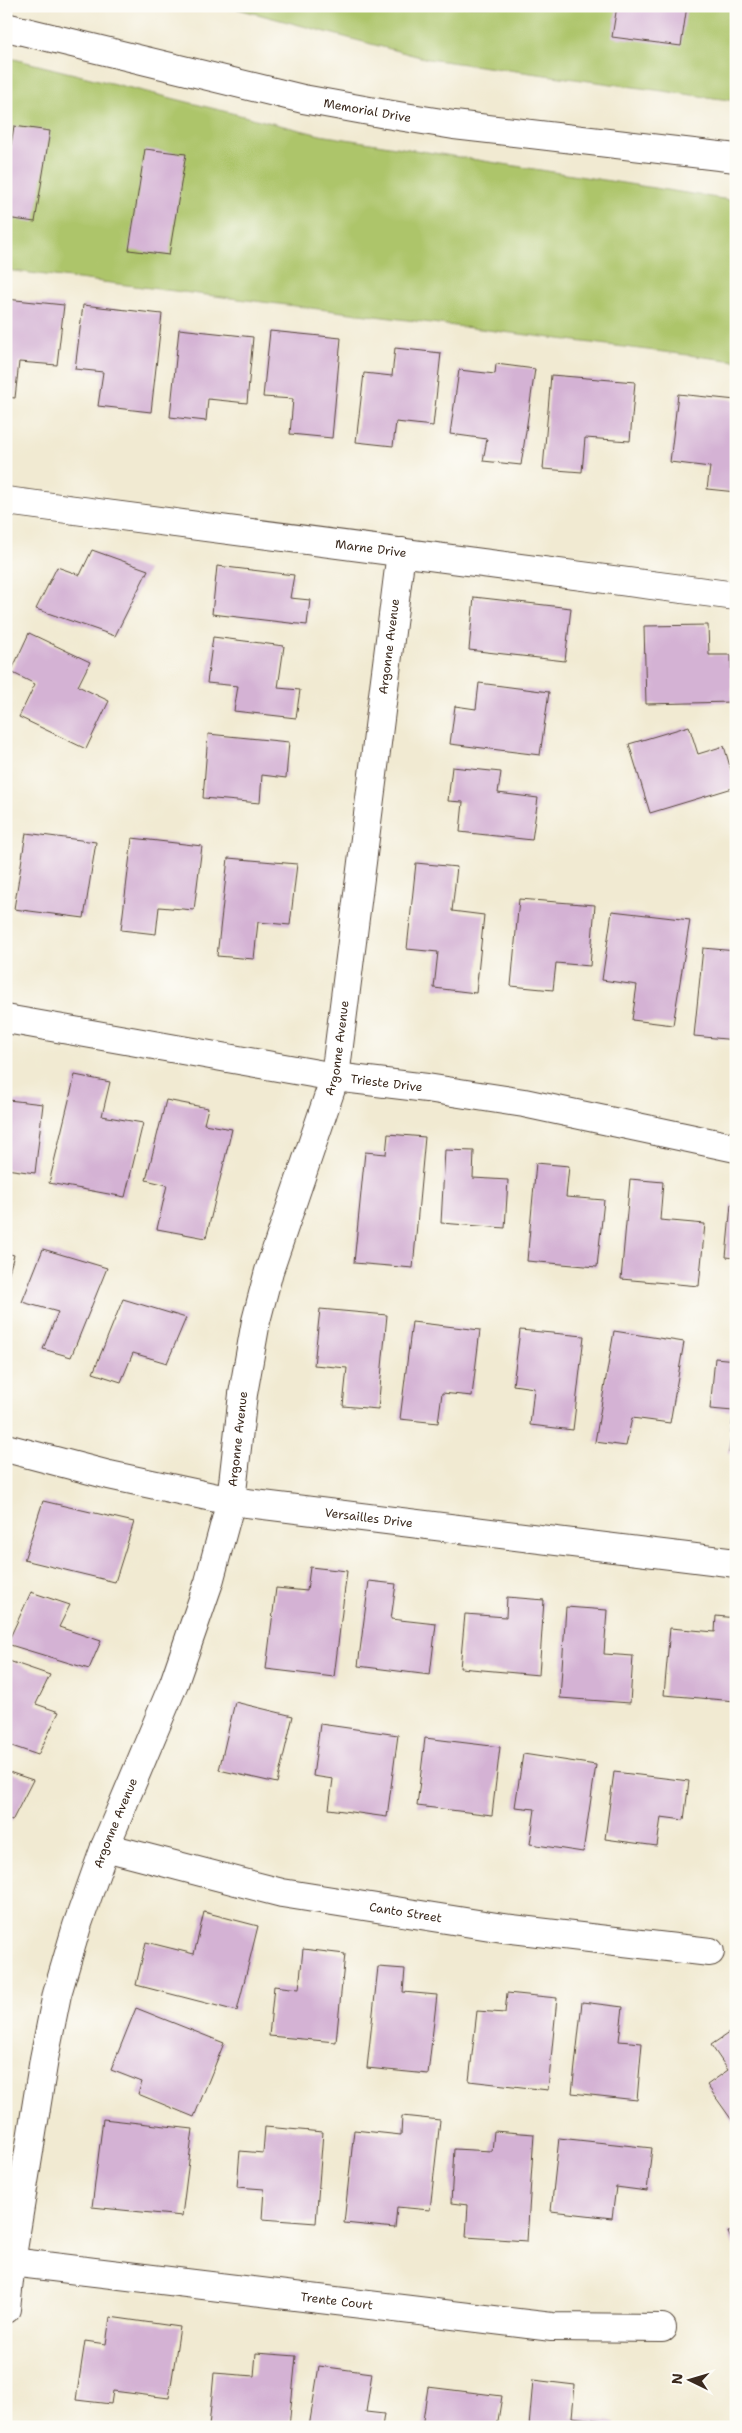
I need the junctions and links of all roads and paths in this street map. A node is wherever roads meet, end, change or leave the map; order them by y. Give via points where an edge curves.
1 (6, 27) edge
2 (736, 158) edge
3 (6, 501) edge
4 (402, 552) junction
5 (736, 596) edge
6 (6, 1019) edge
7 (335, 1078) junction
8 (736, 1148) edge
9 (6, 1448) edge
10 (230, 1501) junction
11 (736, 1563) edge
12 (105, 1847) junction
13 (710, 1952) dead end
14 (11, 2262) junction
15 (6, 2310) edge
16 (662, 2328) dead end

1 - 2 street, Memorial Drive via 303,99 386,114
3 - 4 street, Marne Drive
4 - 5 street, Marne Drive
4 - 7 street, Argonne Avenue
6 - 7 street, Trieste Drive
7 - 8 street, Trieste Drive via 524,1103
7 - 10 street, Argonne Avenue via 269,1271 256,1321
9 - 10 street, Versailles Drive via 109,1475
10 - 11 street, Versailles Drive
10 - 12 street, Argonne Avenue via 209,1582 174,1683
12 - 13 street, Canto Street via 282,1893 503,1928
12 - 14 street, Argonne Avenue via 57,1994
14 - 15 street, Argonne Avenue
14 - 16 street, Trente Court via 552,2327

